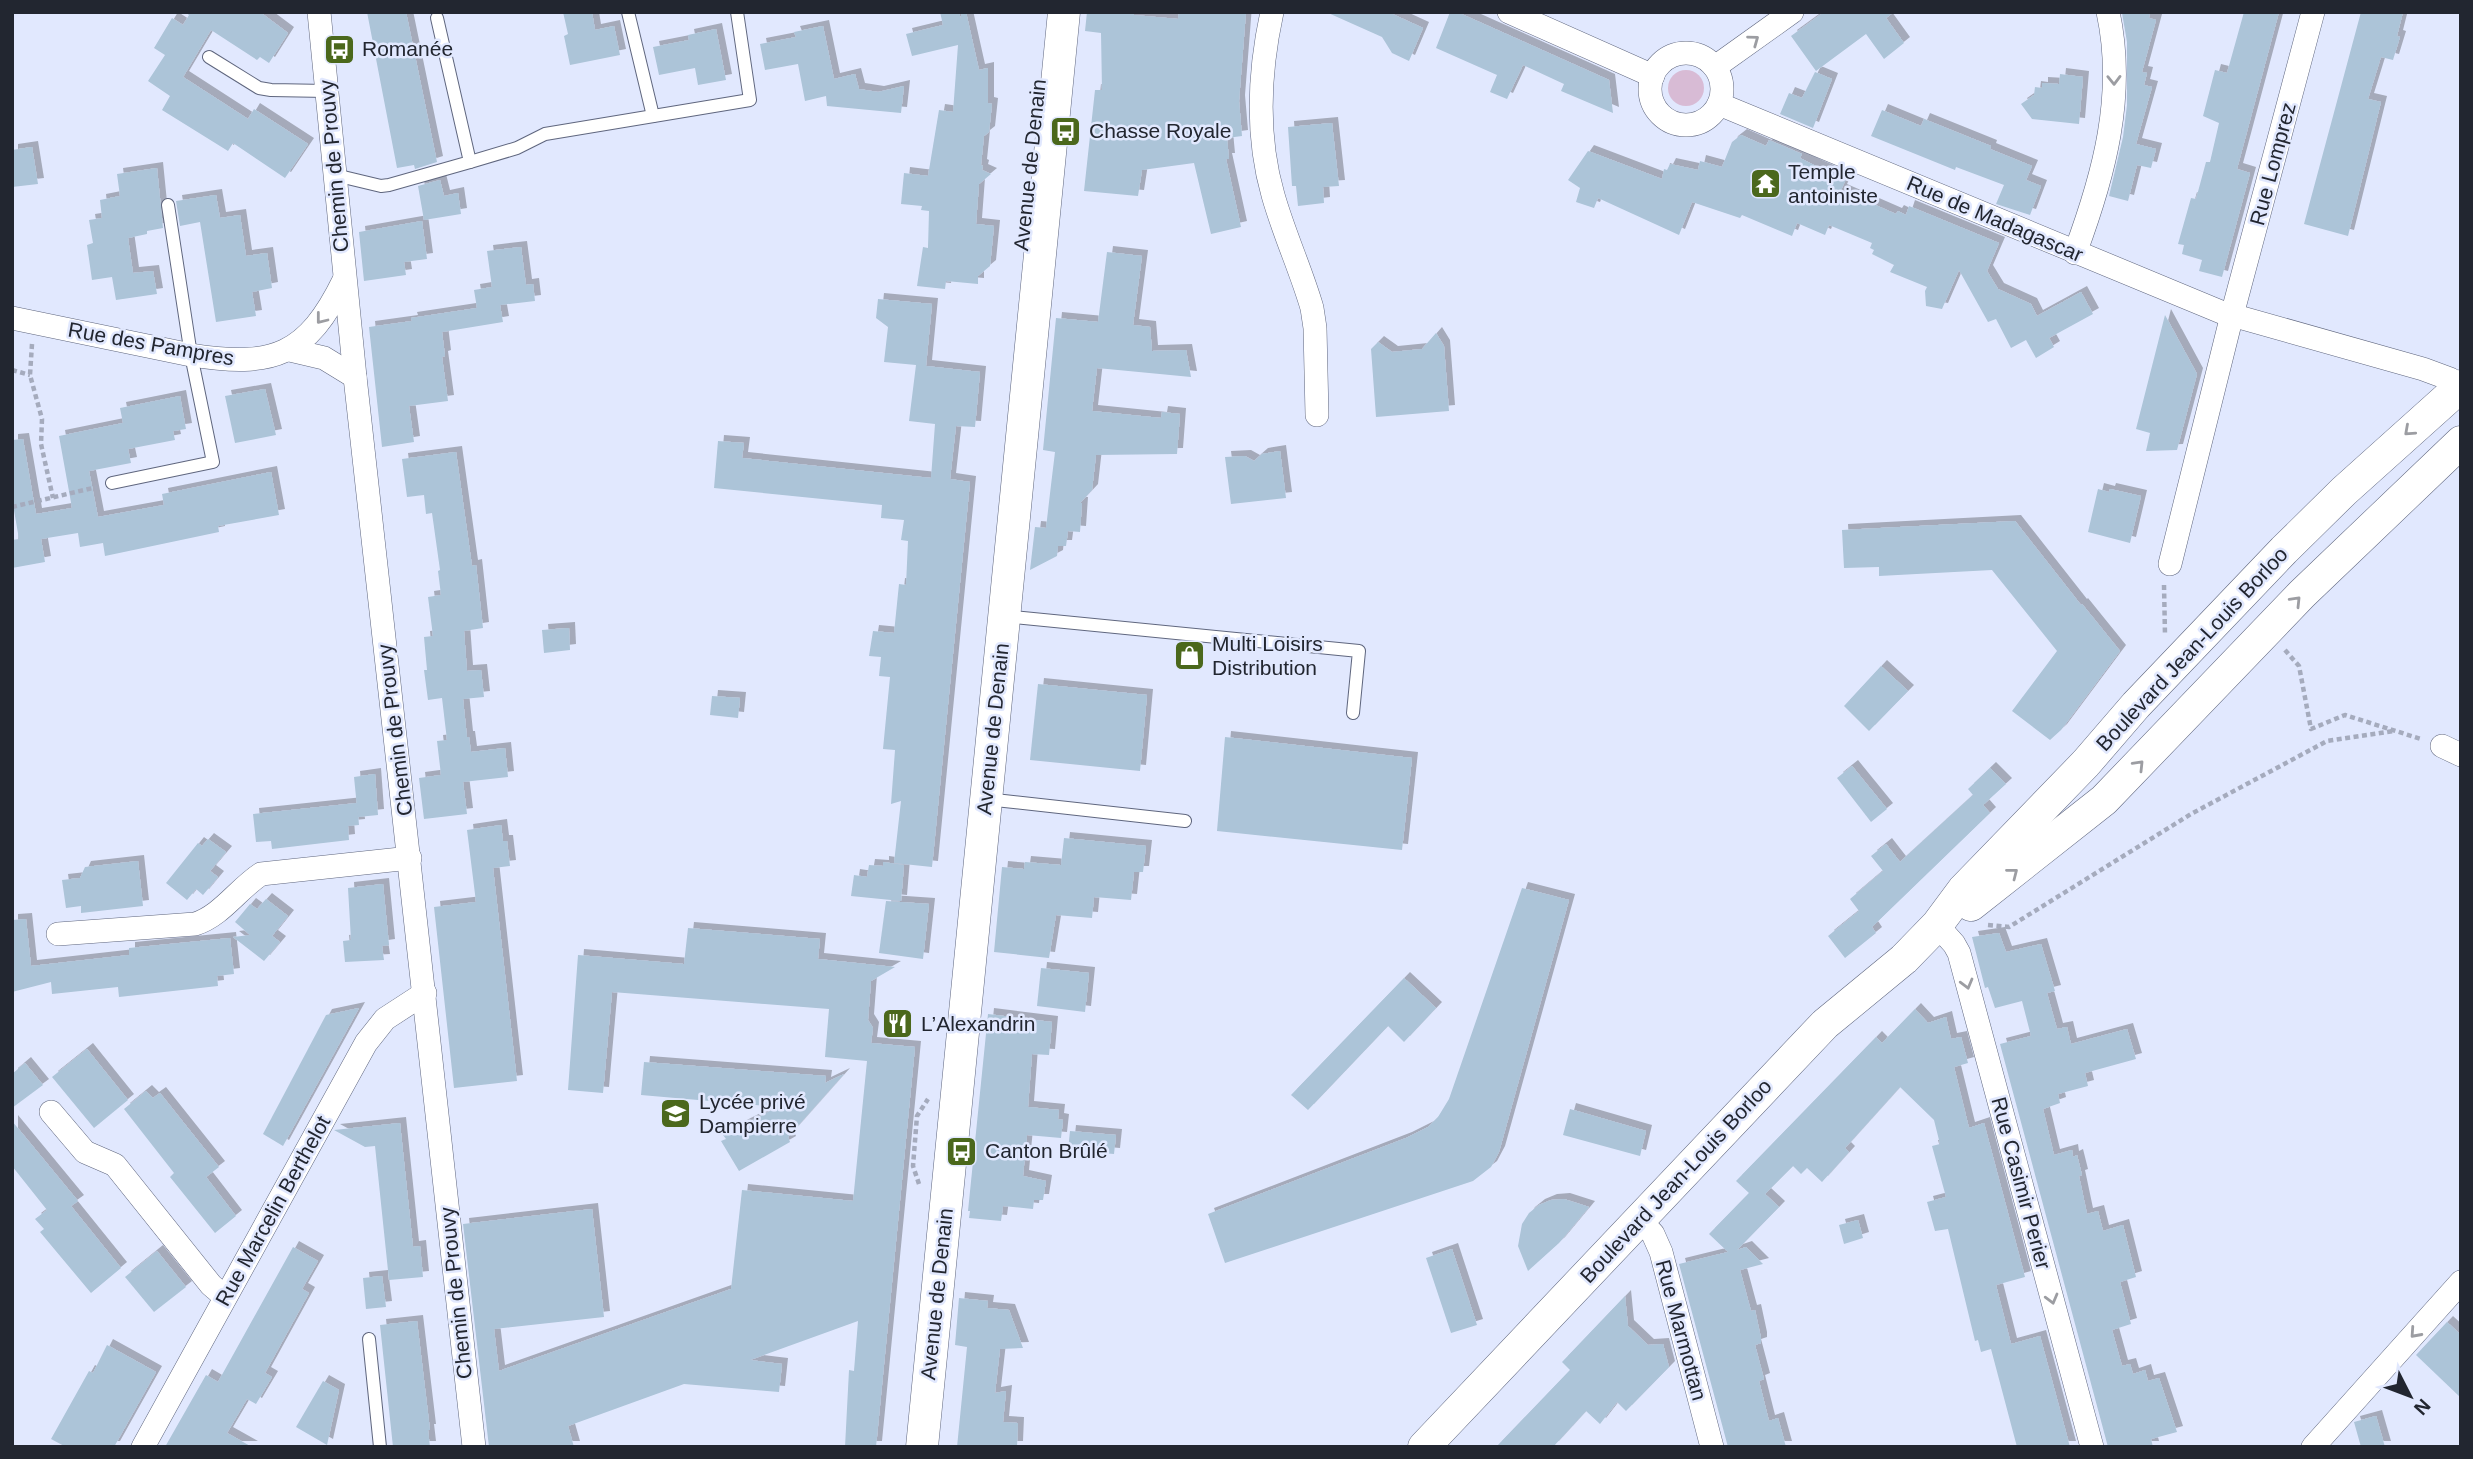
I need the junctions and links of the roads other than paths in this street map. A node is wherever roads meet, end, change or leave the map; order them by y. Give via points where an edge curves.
1 (319, 12) edge
2 (628, 12) edge
3 (737, 12) edge
4 (1045, 12) edge
5 (1064, 12) edge
6 (1272, 12) edge
7 (1509, 12) edge
8 (1792, 12) edge
9 (2108, 12) edge
10 (2313, 12) edge
11 (437, 18) dead end
12 (209, 57) dead end
13 (1716, 67) junction
14 (1653, 76) junction
15 (327, 91) junction
16 (1719, 104) junction
17 (653, 116) junction
18 (470, 162) junction
19 (335, 175) junction
20 (168, 205) dead end
21 (2075, 253) junction
22 (344, 280) junction
23 (2232, 316) junction
24 (20, 322) edge
25 (290, 350) junction
26 (191, 355) junction
27 (355, 377) junction
28 (2461, 386) edge
29 (1317, 415) dead end
30 (2461, 442) edge
31 (112, 483) road end
32 (2170, 564) road end
33 (1004, 616) junction
34 (1353, 713) dead end
35 (986, 799) junction
36 (1185, 821) dead end
37 (410, 858) junction
38 (1937, 925) junction
39 (58, 934) dead end
40 (425, 993) junction
41 (51, 1112) dead end
42 (1639, 1219) junction
43 (2461, 1282) edge
44 (225, 1297) junction
45 (369, 1339) dead end
46 (143, 1447) edge
47 (380, 1447) edge
48 (474, 1447) edge
49 (904, 1447) edge
50 (922, 1447) edge
51 (1424, 1447) edge
52 (1712, 1447) edge
53 (2092, 1447) edge
54 (2314, 1447) edge

1 - 15 street, Chemin de Prouvy
2 - 17 lane
3 - 17 lane via 750,100
4 - 49 main road, Avenue de Denain
5 - 33 main road, Avenue de Denain
6 - 29 street via 1262,68 1262,121 1272,193 1312,308
7 - 14 street
13 -> 8 street
9 -> 21 street via 2115,86 2110,137
10 - 23 street, Rue Lomprez
11 - 18 lane
12 - 15 lane via 260,88
13 - 14 street via 1702,56 1679,53 1663,61
13 - 16 street via 1723,87
14 - 16 street via 1653,102 1670,121 1696,124
15 - 19 street, Chemin de Prouvy
16 - 21 street, Rue de Madagascar
17 - 18 lane via 544,134 517,148
18 - 19 lane via 381,186
19 - 22 street, Chemin de Prouvy
20 - 26 lane
21 - 23 street, Rue de Madagascar
22 -> 25 street, Rue des Pampres via 320,321
22 - 27 street, Chemin de Prouvy
23 - 28 street via 2423,369
23 - 32 street, Rue Lomprez
24 - 26 street, Rue des Pampres
25 - 26 street, Rue des Pampres via 240,360
25 - 27 street, Rue des Pampres via 324,358
26 - 31 lane via 213,462
27 - 37 street, Chemin de Prouvy
28 -> 38 main road, Boulevard Jean-Louis Borloo via 2284,550 1963,890
38 -> 30 main road, Boulevard Jean-Louis Borloo via 1967,908 2090,813 2302,594
33 - 34 lane via 1359,651
33 - 35 main road, Avenue de Denain
35 - 36 lane
35 - 50 main road, Avenue de Denain
37 - 39 street via 261,874 210,918 195,924
37 - 40 street, Chemin de Prouvy
38 - 42 main road, Boulevard Jean-Louis Borloo via 1904,959 1825,1024
38 -> 53 street, Rue Casimir Perier via 1959,953
40 - 44 street, Rue Marcelin Berthelot via 385,1019 366,1043
40 - 48 street, Chemin de Prouvy
41 - 44 street via 85,1152 115,1165
42 - 51 main road, Boulevard Jean-Louis Borloo
42 - 52 street, Rue Marmottan via 1661,1252
43 -> 54 street
44 - 46 street, Rue Marcelin Berthelot
45 - 47 lane

